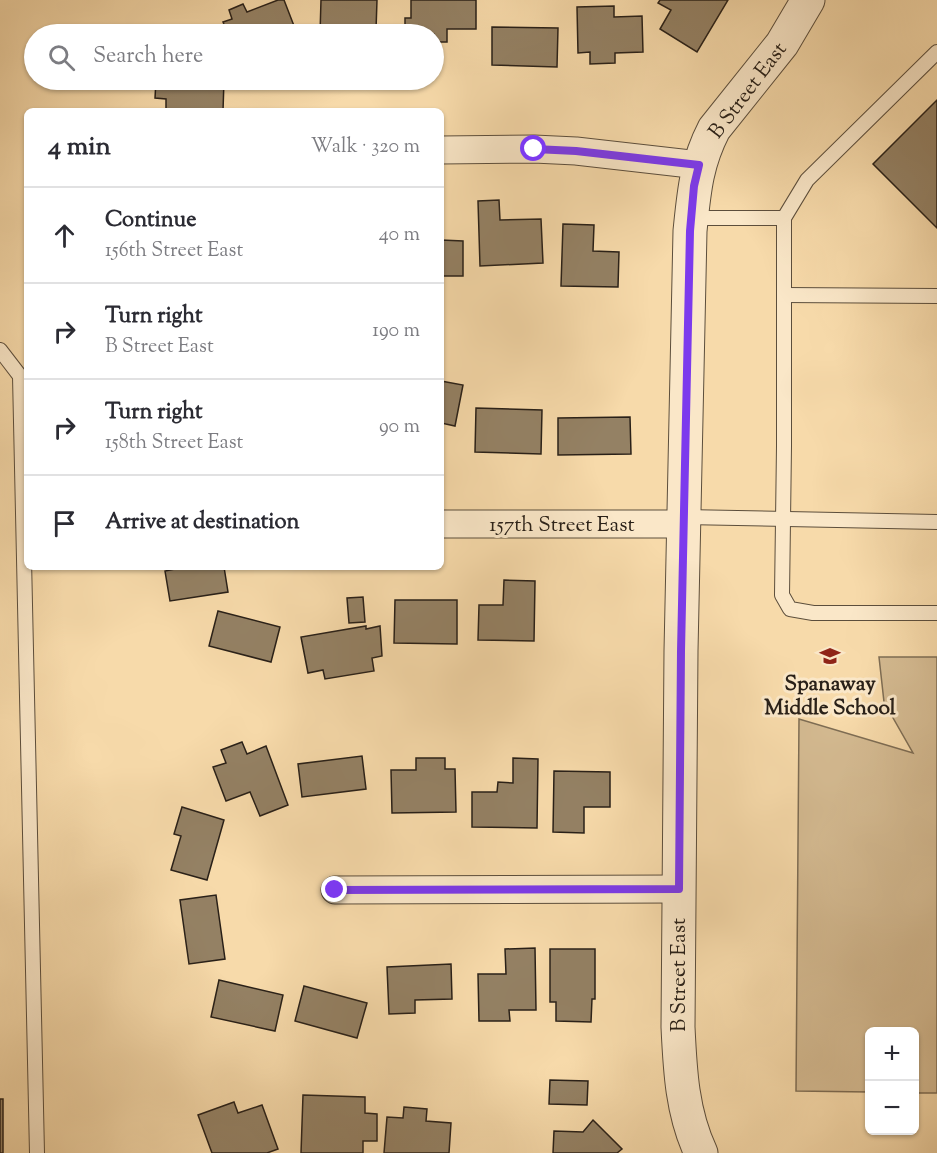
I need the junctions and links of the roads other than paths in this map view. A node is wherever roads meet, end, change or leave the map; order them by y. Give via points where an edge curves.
1 (808, 0) edge
2 (937, 51) edge
3 (444, 150) edge
4 (699, 165) junction
5 (691, 218) junction
6 (784, 218) junction
7 (784, 295) junction
8 (937, 296) edge
9 (0, 350) edge
10 (784, 519) junction
11 (684, 521) junction
12 (937, 522) edge
13 (444, 524) edge
14 (24, 559) edge
15 (24, 570) edge
16 (937, 613) edge
17 (679, 889) junction
18 (335, 890) dead end
19 (37, 1153) edge
20 (701, 1153) edge

1 - 4 street, B Street East via 782,44 714,129
2 - 6 lane via 807,180
3 - 4 street via 576,151
4 - 5 street, B Street East
5 - 6 lane
5 - 11 street, B Street East
6 - 7 lane
7 - 8 lane
7 - 10 lane
9 - 14 lane via 20,376
10 - 11 lane
10 - 12 lane
10 - 16 lane via 782,595 790,609 813,613
11 - 13 street, 157th Street East
11 - 17 street, B Street East
15 - 19 lane
17 - 18 street
17 - 20 street, B Street East via 680,1079

